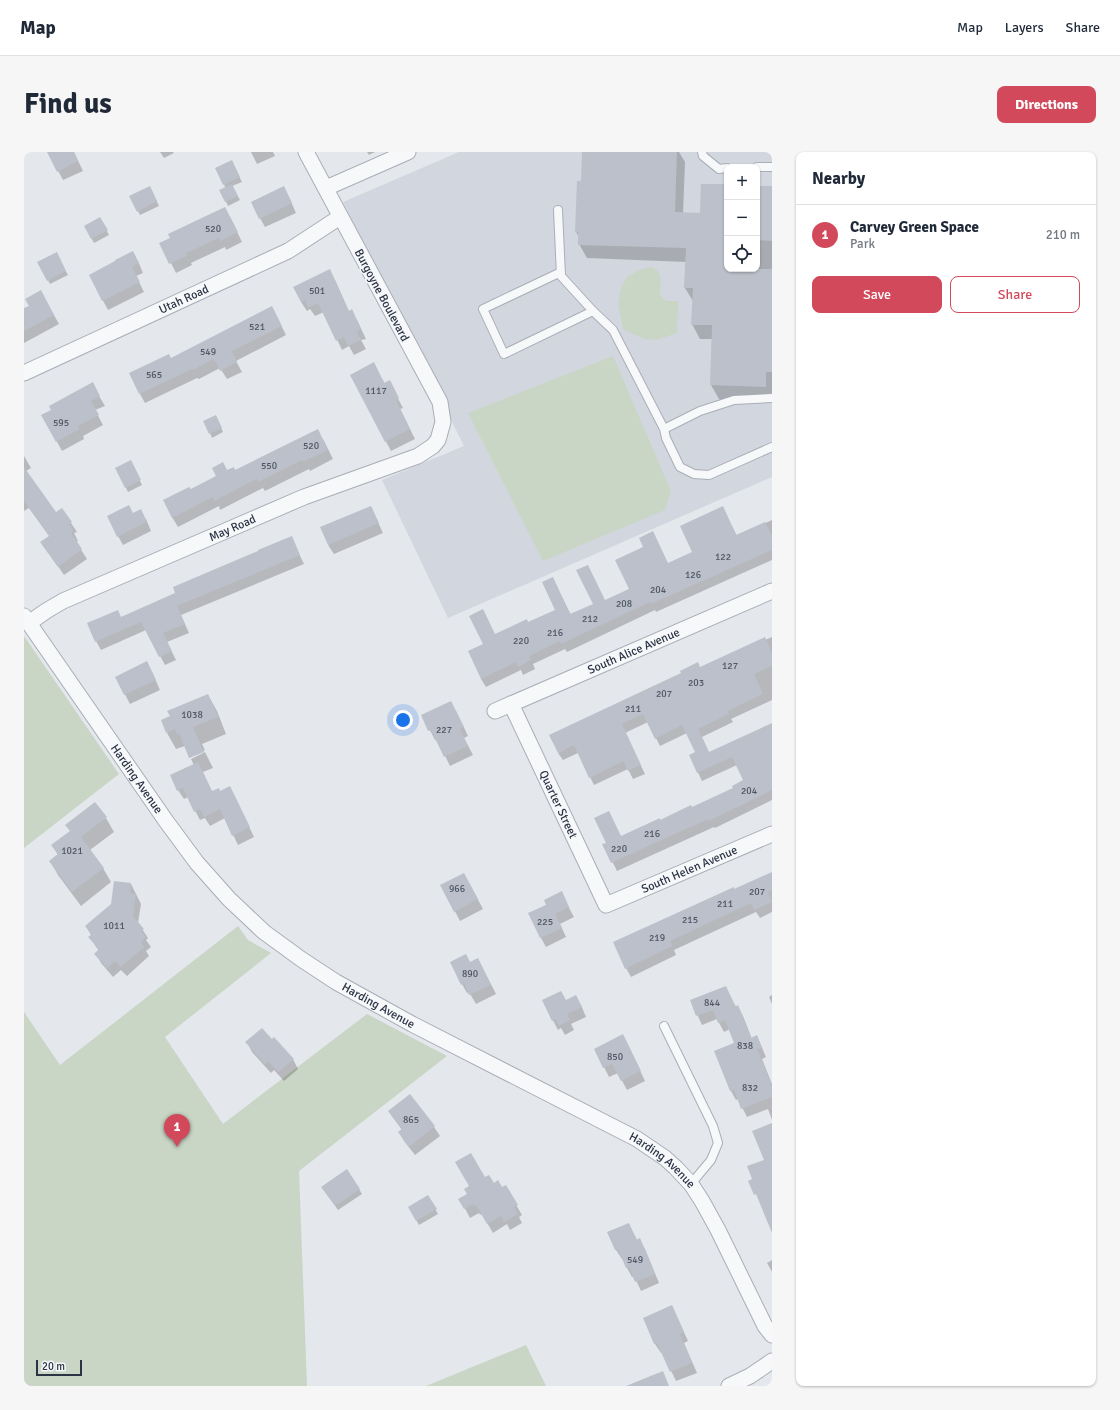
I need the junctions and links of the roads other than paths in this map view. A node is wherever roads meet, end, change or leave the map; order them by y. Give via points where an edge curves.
1 (306, 152) edge
2 (408, 152) edge
3 (702, 152) edge
4 (772, 167) edge
5 (724, 168) edge
6 (760, 168) edge
7 (326, 188) junction
8 (558, 210) dead end
9 (340, 217) junction
10 (561, 272) junction
11 (593, 311) junction
12 (24, 373) edge
13 (772, 398) edge
14 (664, 430) junction
15 (438, 440) joint
16 (772, 447) edge
17 (772, 591) edge
18 (27, 620) edge
19 (511, 704) junction
20 (496, 711) dead end
21 (772, 834) edge
22 (606, 905) joint
23 (664, 1026) dead end
24 (691, 1184) junction
25 (772, 1335) edge
26 (772, 1361) edge
27 (729, 1386) edge

1 - 7 street, Burgoyne Boulevard
2 - 7 street
3 - 5 lane via 703,156 719,169
4 - 6 lane
7 - 9 street, Burgoyne Boulevard
8 - 10 lane
9 - 12 street, Utah Road via 288,251
9 - 15 street, Burgoyne Boulevard via 440,402 443,422
10 - 11 lane via 561,276
10 - 11 lane via 483,310 504,354
11 - 14 lane via 613,330
13 - 14 lane via 734,400 700,411
14 - 16 lane via 680,467 694,474 709,475
15 - 18 street, May Road via 418,456 328,487 267,512 63,601
17 - 19 street, South Alice Avenue
18 - 24 street, Harding Avenue via 197,863 229,899 264,932 336,982 412,1024 637,1139 665,1158
19 - 20 street, South Alice Avenue
19 - 22 street, Quarter Street
21 - 22 street, South Helen Avenue
23 - 24 lane via 713,1126 718,1143 711,1160
24 - 25 street, Harding Avenue via 718,1230 765,1326
26 - 27 street

